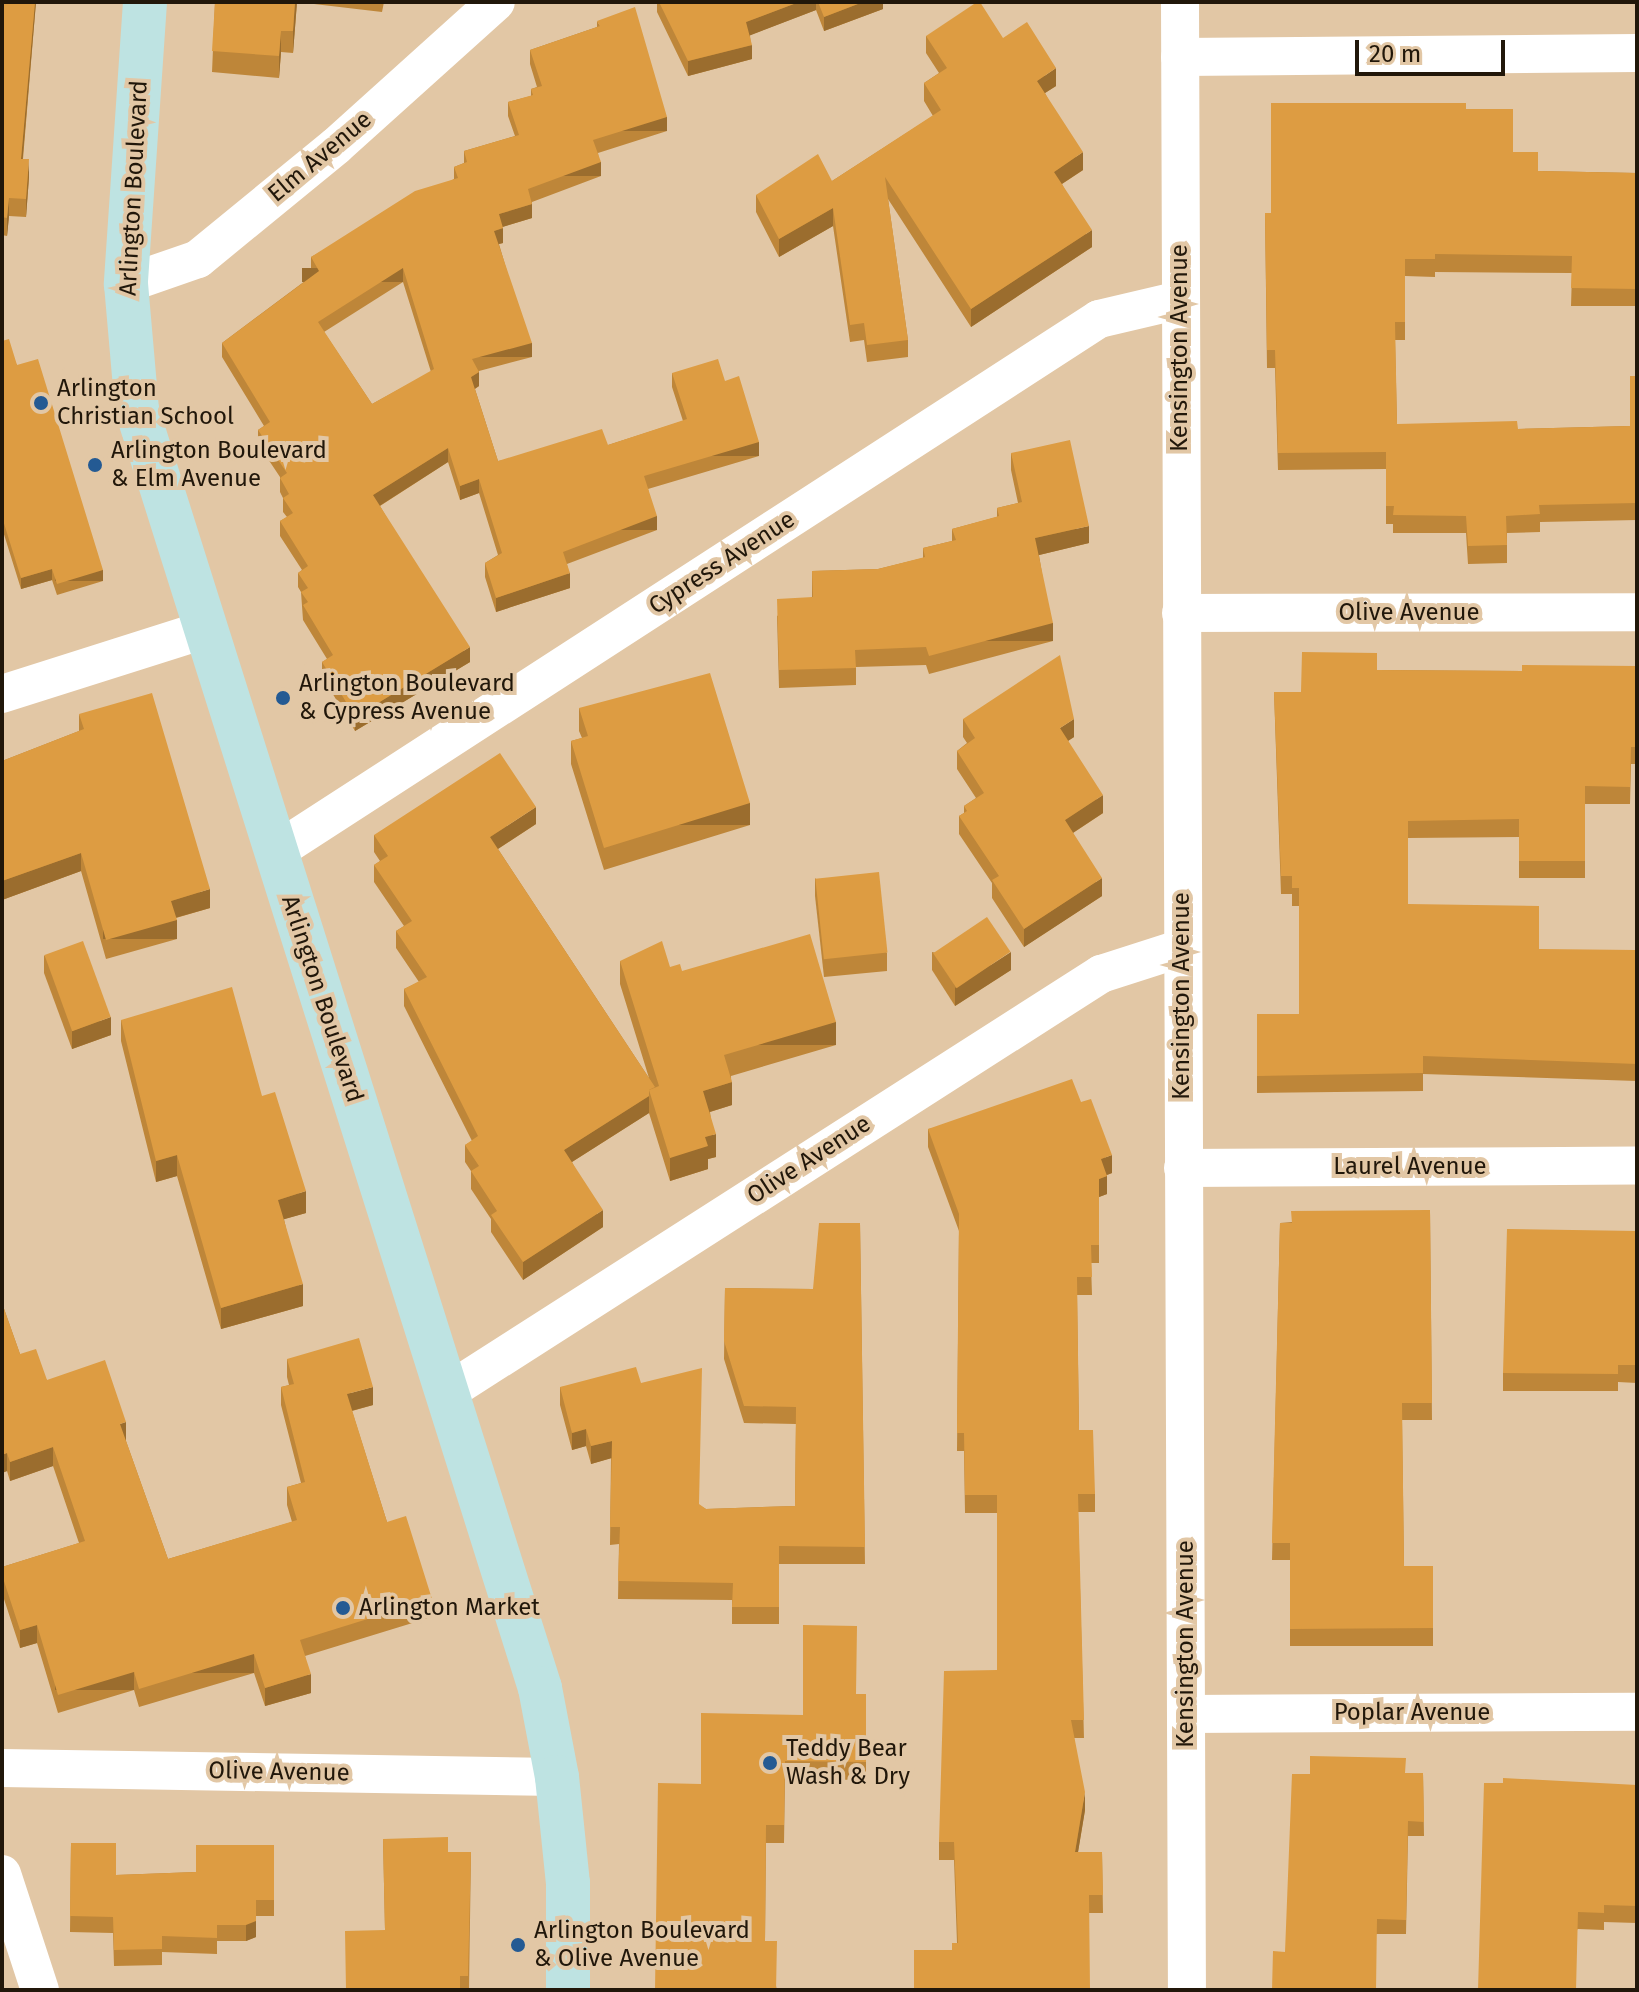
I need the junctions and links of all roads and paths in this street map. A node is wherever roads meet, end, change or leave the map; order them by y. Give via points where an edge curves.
1 (145, 2) edge
2 (496, 2) edge
3 (1180, 2) edge
4 (1637, 53) edge
5 (1180, 57) junction
6 (126, 284) junction
7 (1180, 300) junction
8 (1637, 612) edge
9 (1181, 613) junction
10 (204, 630) junction
11 (2, 694) edge
12 (275, 852) junction
13 (1182, 948) junction
14 (1637, 1166) edge
15 (1183, 1168) junction
16 (446, 1393) junction
17 (1637, 1712) edge
18 (1187, 1714) junction
19 (2, 1768) edge
20 (557, 1777) junction
21 (2, 1874) edge
22 (40, 1990) edge
23 (568, 1990) edge
24 (1187, 1990) edge

1 - 6 main road, Arlington Boulevard
2 - 6 street, Elm Avenue via 336,146 198,259
3 - 5 street, Kensington Avenue
4 - 5 street
5 - 7 street, Kensington Avenue
6 - 10 main road, Arlington Boulevard via 137,410
7 - 9 street, Kensington Avenue
7 - 12 street, Cypress Avenue via 1099,319
8 - 9 street, Olive Avenue
9 - 13 street, Kensington Avenue
10 - 11 street
10 - 12 main road, Arlington Boulevard
12 - 16 main road, Arlington Boulevard
13 - 15 street, Kensington Avenue
13 - 16 street, Olive Avenue via 1101,974
14 - 15 street, Laurel Avenue
15 - 18 street, Kensington Avenue
16 - 20 main road, Arlington Boulevard via 540,1688
17 - 18 street, Poplar Avenue
18 - 24 street, Kensington Avenue
19 - 20 street, Olive Avenue
20 - 23 main road, Arlington Boulevard via 568,1883
21 - 22 street

